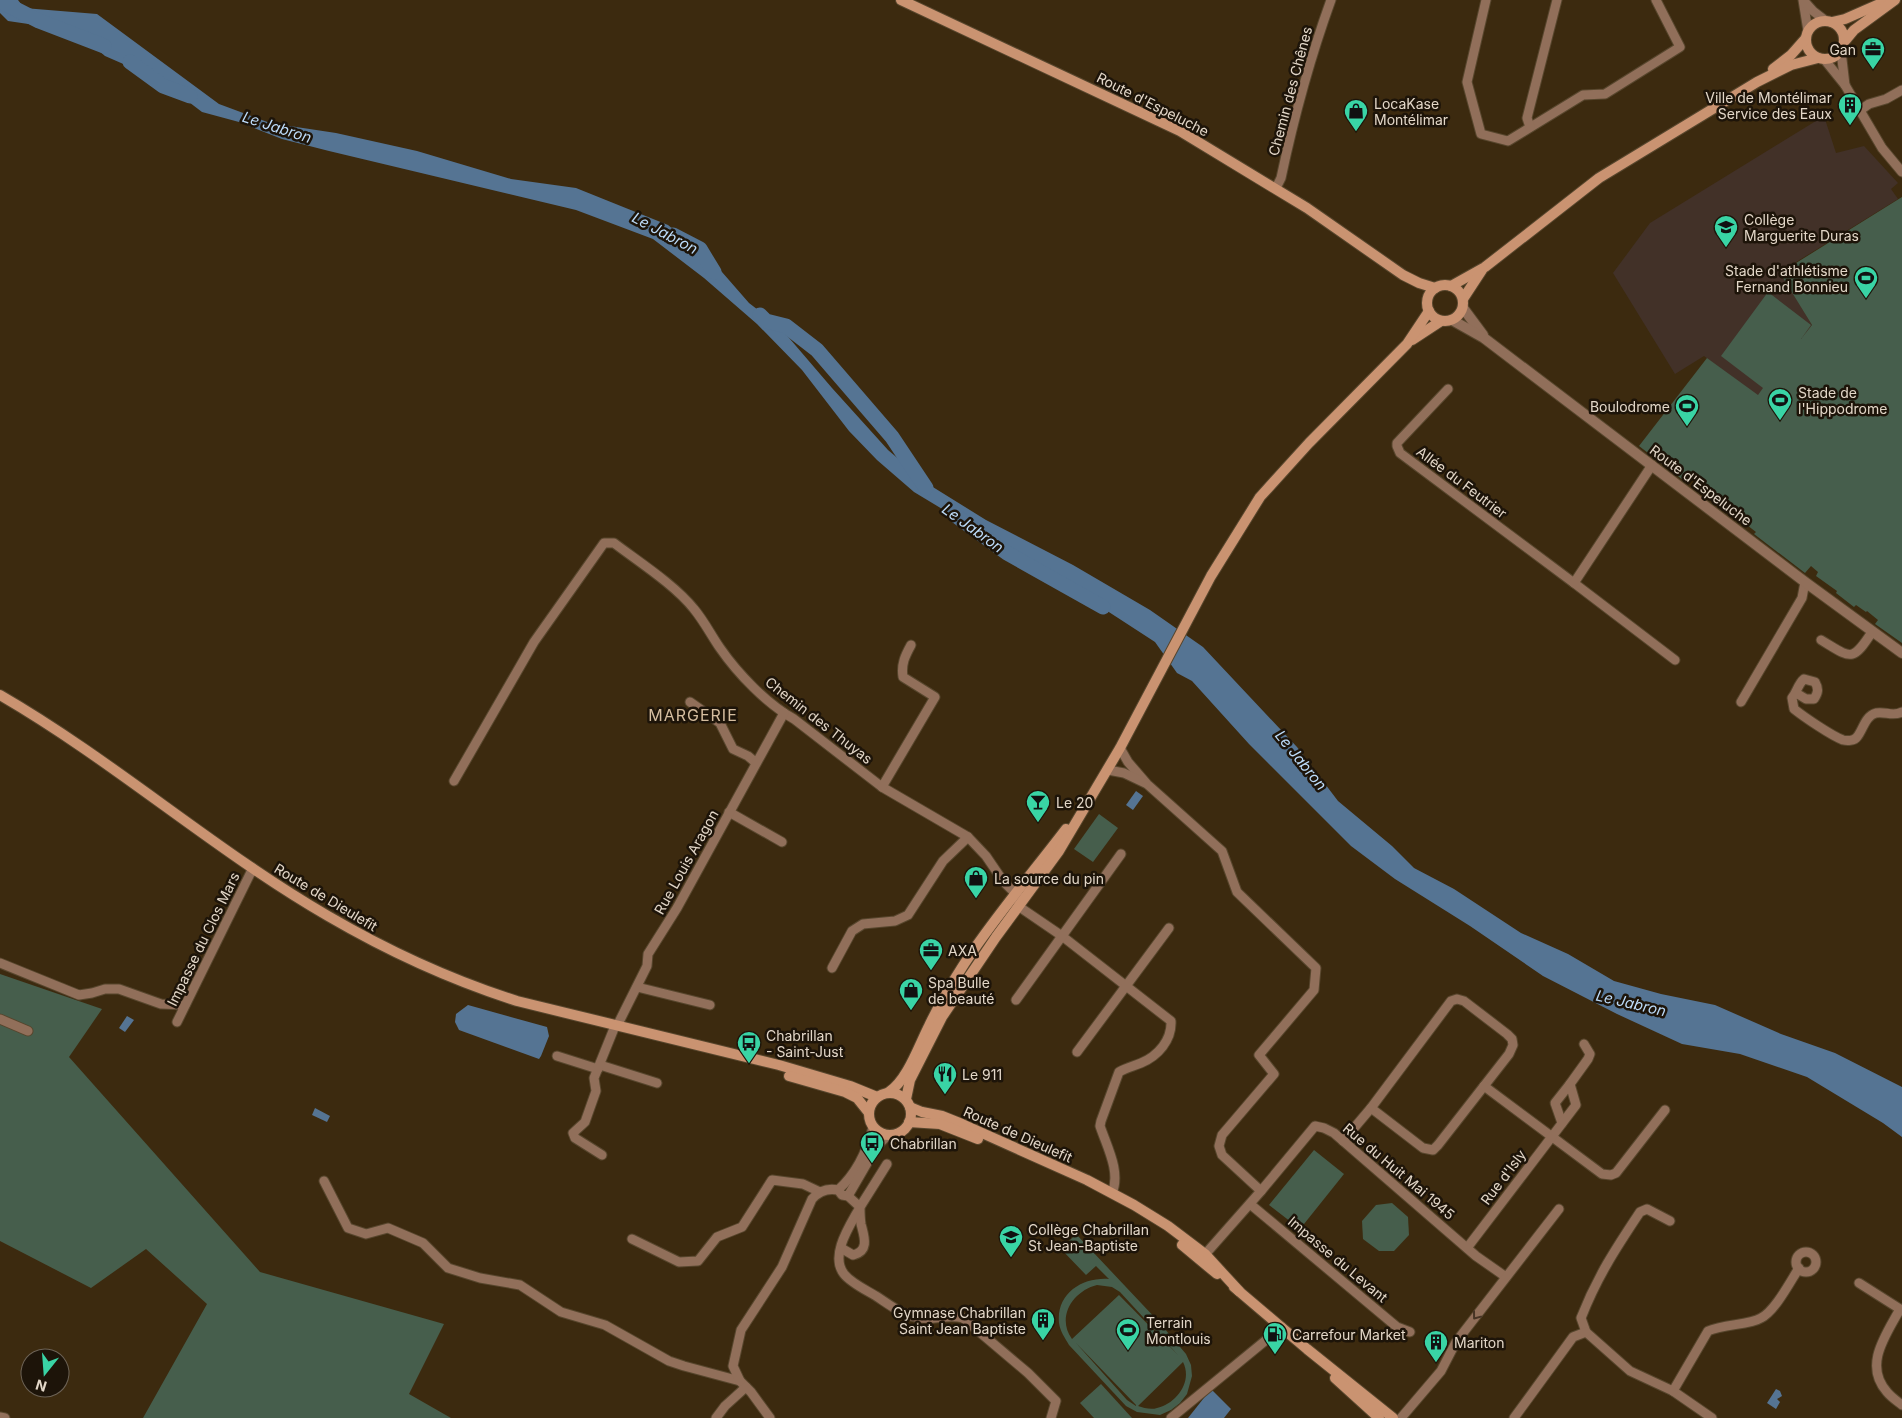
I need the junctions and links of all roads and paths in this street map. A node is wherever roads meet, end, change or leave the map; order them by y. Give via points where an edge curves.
1 (901, 0) edge
2 (1331, 0) edge
3 (1486, 0) edge
4 (1557, 0) edge
5 (1656, 0) edge
6 (1803, 0) edge
7 (1890, 0) edge
8 (1894, 0) edge
9 (1829, 21) junction
10 (1807, 35) junction
11 (1842, 47) junction
12 (1821, 58) junction
13 (1757, 82) junction
14 (1845, 85) junction
15 (1902, 90) edge
16 (1859, 111) junction
17 (1530, 127) junction
18 (1902, 172) edge
19 (1276, 188) junction
20 (1484, 267) junction
21 (1403, 275) junction
22 (1451, 286) junction
23 (1435, 288) junction
24 (1427, 300) junction
25 (1463, 303) junction
26 (1429, 311) junction
27 (1452, 320) junction
28 (1441, 321) junction
29 (1484, 338) junction
30 (1407, 344) junction
31 (1448, 389) dead end
32 (1652, 465) junction
33 (1805, 582) junction
34 (1574, 583) junction
35 (1872, 632) junction
36 (1821, 640) dead end
37 (911, 645) dead end
38 (1902, 653) edge
39 (1675, 660) dead end
40 (1796, 693) dead end
41 (0, 695) edge
42 (690, 702) dead end
43 (1741, 702) dead end
44 (1902, 712) edge
45 (784, 713) junction
46 (1120, 748) junction
47 (755, 762) junction
48 (1108, 770) junction
49 (454, 781) dead end
50 (1147, 784) junction
51 (882, 787) junction
52 (1092, 796) junction
53 (729, 812) junction
54 (968, 837) junction
55 (782, 842) dead end
56 (1120, 854) dead end
57 (253, 868) junction
58 (1015, 894) junction
59 (1018, 906) junction
60 (1169, 928) dead end
61 (1062, 936) junction
62 (996, 937) junction
63 (0, 963) edge
64 (832, 968) dead end
65 (1126, 985) junction
66 (637, 987) junction
67 (1016, 1000) dead end
68 (186, 1005) junction
69 (710, 1005) dead end
70 (0, 1019) edge
71 (177, 1022) dead end
72 (616, 1026) junction
73 (28, 1031) dead end
74 (676, 1040) junction
75 (1584, 1044) dead end
76 (1077, 1052) dead end
77 (557, 1056) dead end
78 (599, 1067) junction
79 (657, 1083) dead end
80 (1570, 1084) junction
81 (1484, 1086) junction
82 (889, 1092) junction
83 (877, 1097) junction
84 (908, 1103) junction
85 (1371, 1108) junction
86 (1665, 1110) dead end
87 (869, 1113) junction
88 (909, 1122) junction
89 (1562, 1123) junction
90 (874, 1127) junction
91 (888, 1135) junction
92 (1552, 1136) junction
93 (1343, 1141) junction
94 (602, 1155) dead end
95 (887, 1164) dead end
96 (324, 1181) dead end
97 (838, 1190) junction
98 (1261, 1191) junction
99 (820, 1192) junction
100 (1112, 1193) junction
101 (848, 1196) junction
102 (1250, 1204) junction
103 (860, 1207) junction
104 (1559, 1208) dead end
105 (1670, 1220) dead end
106 (632, 1239) dead end
107 (841, 1248) junction
108 (1467, 1248) junction
109 (1202, 1257) junction
110 (1799, 1268) dead end
111 (1506, 1277) junction
112 (1859, 1283) dead end
113 (1901, 1310) edge
114 (1282, 1327) junction
115 (1410, 1332) dead end
116 (1586, 1332) junction
117 (743, 1384) junction
118 (1673, 1391) junction
119 (1902, 1404) edge
120 (1700, 1414) edge
121 (1384, 1416) edge
122 (0, 1417) edge
123 (4, 1418) edge
124 (716, 1418) edge
125 (770, 1418) edge
126 (1051, 1418) edge
127 (1172, 1418) edge
128 (1393, 1418) edge
129 (1401, 1418) edge
130 (1514, 1418) edge
131 (1712, 1418) edge

1 - 19 main road, Route d'Espeluche via 1180,130
2 - 19 street, Chemin des Chênes via 1316,40
3 - 17 street via 1468,82 1481,134 1508,141
4 - 17 street via 1526,118
5 - 17 street via 1680,47 1605,94 1584,95
6 - 9 street
6 - 10 street
7 - 9 main road via 1845,19
8 - 11 main road via 1854,30
9 - 10 main road via 1815,23
9 - 11 main road via 1840,28
10 - 12 main road via 1808,50
10 - 13 main road via 1791,55
11 - 12 main road via 1830,58
11 - 14 street
12 - 13 main road via 1791,65
12 - 14 street
13 - 20 main road via 1599,178
14 - 16 street
15 - 16 street
16 - 18 street via 1882,148
19 - 21 main road, Route d'Espeluche
20 - 22 main road
20 - 25 main road
21 - 23 main road, Route d'Espeluche
21 - 24 main road, Route d'Espeluche
22 - 23 main road
22 - 25 main road via 1460,293
23 - 24 main road
24 - 26 main road
25 - 27 main road via 1461,313
25 - 29 street, Route d'Espeluche
26 - 28 main road
26 - 30 main road
27 - 28 main road
27 - 29 street, Route d'Espeluche
28 - 30 main road
29 - 32 street, Route d'Espeluche
30 - 46 main road via 1260,497 1211,576
31 - 34 street, Allée du Feutrier via 1397,443 1400,453
32 - 33 street, Route d'Espeluche
32 - 34 street
33 - 35 street, Route d'Espeluche
33 - 43 street via 1802,598
34 - 39 street, Allée du Feutrier
35 - 36 street via 1858,652 1851,655
35 - 38 street, Route d'Espeluche
37 - 51 street via 903,660 903,677 935,697
40 - 44 street via 1792,698 1794,709 1843,740 1856,738 1869,717 1876,713
41 - 57 main road, Route de Dieulefit via 75,742
42 - 47 street via 720,723 733,750
45 - 47 street, Rue Louis Aragon
45 - 49 street, Chemin des Thuyas via 741,674 694,609 674,590 614,543 604,543 534,642
45 - 51 street, Chemin des Thuyas
46 - 48 main road
46 - 50 street
47 - 53 street, Rue Louis Aragon
48 - 50 street via 1124,773
48 - 52 main road
50 - 98 street via 1222,851 1237,892 1316,968 1314,990 1259,1055 1274,1074 1222,1135 1219,1146 1222,1155
51 - 54 street, Chemin des Thuyas
52 - 58 main road
52 - 59 main road via 1059,851
53 - 55 street
53 - 66 street, Rue Louis Aragon via 648,954 649,960
54 - 58 street, Chemin des Thuyas
54 - 64 street via 943,861 908,915 895,921 863,924 852,931
56 - 61 street
57 - 68 street, Impasse du Clos Mars
57 - 72 main road, Route de Dieulefit via 375,943 425,966 487,992
58 - 62 street via 1019,897 1000,925
58 - 82 main road via 959,971 901,1082
59 - 61 street
59 - 62 main road
60 - 65 street
61 - 65 street
61 - 67 street
62 - 84 main road via 942,1017 908,1085
63 - 68 street via 79,995 119,989 161,1004
65 - 76 street
65 - 100 street via 1167,1016 1172,1027 1160,1051 1119,1072 1112,1089 1100,1126 1116,1173
66 - 69 street
66 - 72 street, Rue Louis Aragon
68 - 71 street, Impasse du Clos Mars
70 - 73 street
72 - 74 main road, Route de Dieulefit
72 - 78 street, Rue Louis Aragon
74 - 83 main road, Route de Dieulefit via 779,1065
74 - 87 main road, Route de Dieulefit via 845,1092 857,1098
75 - 80 street via 1590,1054 1588,1060
77 - 78 street
78 - 79 street
78 - 94 street, Rue Louis Aragon via 594,1078 596,1091 585,1122 573,1133 575,1138
80 - 89 street, Rue d'Isly via 1576,1105
80 - 89 street via 1555,1103
81 - 85 street via 1433,1150 1423,1148
81 - 85 street via 1509,1054 1512,1039 1458,999 1451,1001
81 - 92 street
82 - 83 main road
82 - 84 main road via 898,1094
83 - 87 main road
84 - 88 main road
84 - 100 main road, Route de Dieulefit via 922,1112 962,1124
85 - 93 street
86 - 92 street via 1616,1174 1602,1174
87 - 90 main road
88 - 91 main road via 901,1132
88 - 100 main road, Route de Dieulefit via 940,1124
89 - 92 street, Rue d'Isly
90 - 91 main road
90 - 97 street via 863,1157
91 - 101 street via 877,1146
92 - 108 street, Rue d'Isly
93 - 98 street, Rue du Huit Mai 1945 via 1315,1126
93 - 108 street, Rue du Huit Mai 1945
95 - 103 street
96 - 117 street via 348,1228 366,1234 388,1228 423,1243 448,1268 520,1286 561,1312 605,1325 669,1361
97 - 99 street
97 - 101 street
98 - 102 street, Rue du Huit Mai 1945
99 - 106 street via 803,1184 772,1180 742,1227 717,1237 698,1260 691,1262 679,1262
99 - 117 street via 812,1199 782,1267 742,1330 732,1366
100 - 109 main road, Route de Dieulefit via 1150,1216
101 - 103 street
102 - 109 street, Rue du Huit Mai 1945
102 - 115 street, Impasse du Levant via 1397,1327
103 - 107 street via 842,1239
103 - 107 street via 864,1249 853,1255
104 - 111 street
105 - 116 street via 1647,1209 1640,1212 1594,1287 1581,1318
107 - 126 street via 840,1263 844,1274 900,1311 922,1318 957,1316 968,1322 1056,1401
108 - 111 street, Rue du Huit Mai 1945
109 - 114 main road, Route de Dieulefit
110 - 118 street via 1769,1312 1760,1319 1718,1326 1708,1331
111 -> 129 street via 1456,1342 1441,1371
112 - 113 street
113 - 119 street via 1880,1344 1876,1370 1887,1392
114 - 121 main road, Route de Dieulefit via 1348,1391
114 - 127 street
116 - 118 street via 1630,1371
116 - 130 street via 1573,1337
117 - 124 street
117 - 125 street
118 - 120 street
120 - 131 street
121 - 128 main road, Route de Dieulefit
122 - 123 street

